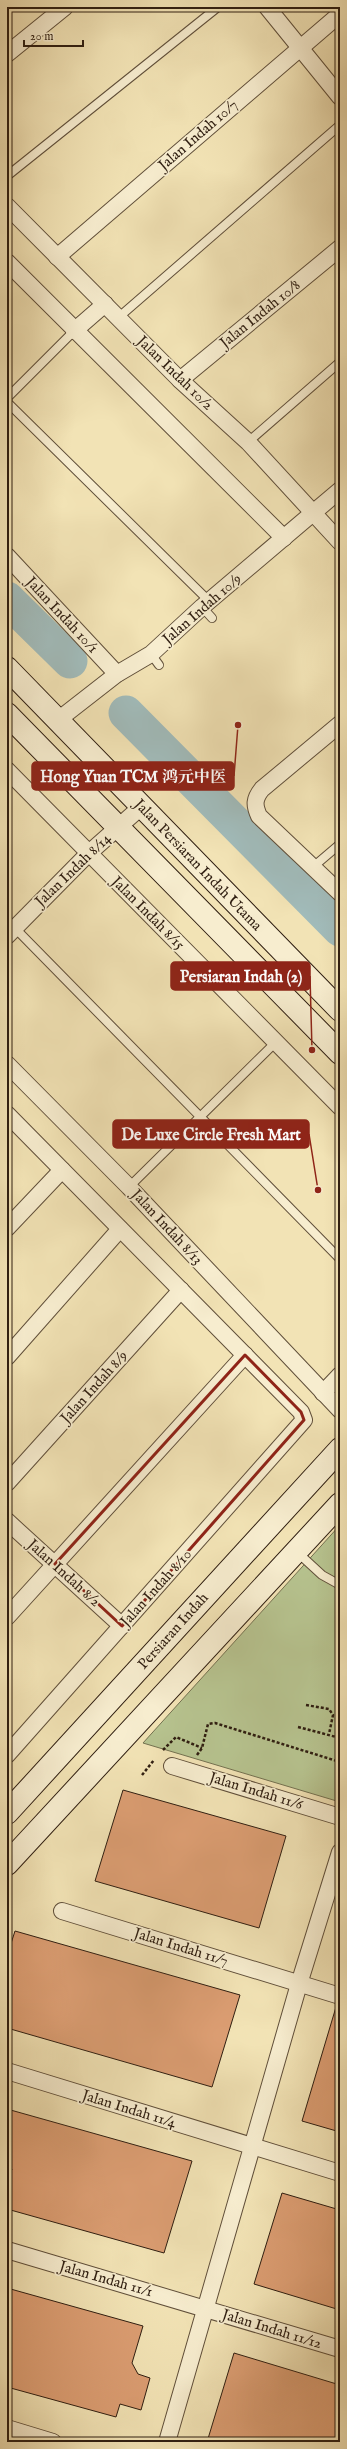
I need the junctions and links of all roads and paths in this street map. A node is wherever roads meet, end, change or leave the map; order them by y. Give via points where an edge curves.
1 (64, 7) edge
2 (218, 7) edge
3 (267, 7) edge
4 (340, 14) edge
5 (301, 47) junction
6 (7, 54) edge
7 (340, 97) edge
8 (340, 126) edge
9 (7, 176) edge
10 (7, 206) edge
11 (340, 248) edge
12 (57, 257) junction
13 (7, 262) edge
14 (105, 304) junction
15 (119, 317) junction
16 (74, 331) junction
17 (340, 362) edge
18 (180, 380) junction
19 (7, 398) edge
20 (7, 402) edge
21 (248, 442) junction
22 (340, 490) edge
23 (314, 512) junction
24 (284, 538) junction
25 (340, 542) edge
26 (7, 556) edge
27 (207, 609) junction
28 (7, 668) edge
29 (117, 674) junction
30 (7, 714) edge
31 (58, 720) junction
32 (340, 724) edge
33 (7, 770) edge
34 (141, 807) junction
35 (117, 828) junction
36 (340, 844) edge
37 (89, 853) junction
38 (313, 867) junction
39 (340, 893) edge
40 (10, 928) edge
41 (340, 1010) edge
42 (276, 1042) junction
43 (340, 1053) edge
44 (7, 1064) edge
45 (340, 1107) edge
46 (7, 1114) edge
47 (200, 1117) junction
48 (62, 1170) junction
49 (130, 1187) junction
50 (7, 1228) edge
51 (120, 1229) junction
52 (340, 1259) edge
53 (181, 1290) junction
54 (245, 1355) junction
55 (7, 1357) edge
56 (340, 1375) edge
57 (323, 1393) junction
58 (340, 1410) edge
59 (340, 1449) edge
60 (7, 1483) edge
61 (340, 1504) edge
62 (7, 1521) edge
63 (297, 1552) junction
64 (55, 1564) junction
65 (340, 1585) edge
66 (7, 1617) edge
67 (122, 1626) junction
68 (306, 1705) dead end
69 (298, 1727) dead end
70 (329, 1734) junction
71 (340, 1738) edge
72 (7, 1755) edge
73 (340, 1762) edge
74 (180, 1768) joint
75 (58, 1809) junction
76 (7, 1813) edge
77 (340, 1817) edge
78 (7, 1846) edge
79 (340, 1852) edge
80 (7, 1864) edge
81 (62, 1911) dead end
82 (299, 1984) junction
83 (340, 1996) edge
84 (7, 2070) edge
85 (252, 2147) junction
86 (340, 2173) edge
87 (7, 2250) edge
88 (204, 2308) junction
89 (340, 2349) edge
90 (7, 2428) edge
91 (53, 2442) edge
92 (167, 2442) edge

1 - 6 street
2 - 9 lane
3 - 5 street
4 - 5 street, Jalan Indah 10/7
5 - 7 street
5 - 12 street, Jalan Indah 10/7
8 - 15 lane
10 - 12 street, Jalan Indah 10/2
11 - 18 street, Jalan Indah 10/8
12 - 14 street, Jalan Indah 10/2
13 - 16 street
14 - 15 street, Jalan Indah 10/2
14 - 16 street
15 - 18 street, Jalan Indah 10/2
16 - 19 lane
16 - 24 street
17 - 21 lane
18 - 21 street, Jalan Indah 10/2
20 - 27 lane
21 - 23 street, Jalan Indah 10/2
22 - 23 street, Jalan Indah 10/9
23 - 24 street, Jalan Indah 10/9
23 - 25 street, Jalan Indah 10/2
24 - 27 street, Jalan Indah 10/9
26 - 29 street, Jalan Indah 10/1
27 - 29 street, Jalan Indah 10/9 via 155,660
28 - 31 main road, Jalan Persiaran Indah Utama
29 - 31 street, Jalan Indah 10/9
30 - 35 main road, Jalan Persiaran Indah Utama
31 - 34 main road, Jalan Persiaran Indah Utama
32 - 38 street via 256,796 254,807 259,816
33 - 37 street, Jalan Indah 8/15
34 - 35 street, Jalan Indah 8/14
34 - 41 main road, Jalan Persiaran Indah Utama
35 - 37 street, Jalan Indah 8/14
35 - 43 main road, Jalan Persiaran Indah Utama
36 - 38 lane
37 - 40 street, Jalan Indah 8/14
37 - 42 street, Jalan Indah 8/15
38 - 39 street
40 - 47 lane
42 - 45 street, Jalan Indah 8/15
42 - 47 lane
44 - 49 street, Jalan Indah 8/13
46 - 48 street
47 - 49 lane
47 - 52 lane
48 - 50 street
48 - 51 street
49 - 57 street, Jalan Indah 8/13
51 - 53 street
51 - 55 street
53 - 54 street
53 - 60 street, Jalan Indah 8/9
54 - 64 street
54 - 67 street, Jalan Indah 8/10 via 301,1412 304,1420
56 - 57 street
57 - 58 street, Jalan Indah 8/13
59 - 76 main road, Persiaran Indah
61 - 63 main road
62 - 64 street, Jalan Indah 8/2
63 - 65 lane via 322,1575
63 - 75 main road
64 - 66 street
64 - 67 street, Jalan Indah 8/2
67 - 72 street, Jalan Indah 8/10
68 - 70 path via 329,1709 333,1715
69 - 70 path
70 - 71 path
73 - 74 path via 215,1723 208,1724 202,1748
74 - 77 street, Jalan Indah 11/6
75 - 78 main road
75 - 80 main road
79 - 82 street
81 - 82 street, Jalan Indah 11/7
82 - 83 street, Jalan Indah 11/7
82 - 85 street
84 - 85 street, Jalan Indah 11/4
85 - 86 street, Jalan Indah 11/4
85 - 88 street
87 - 88 street, Jalan Indah 11/1
88 - 89 street, Jalan Indah 11/12
88 - 92 street
90 - 91 street

